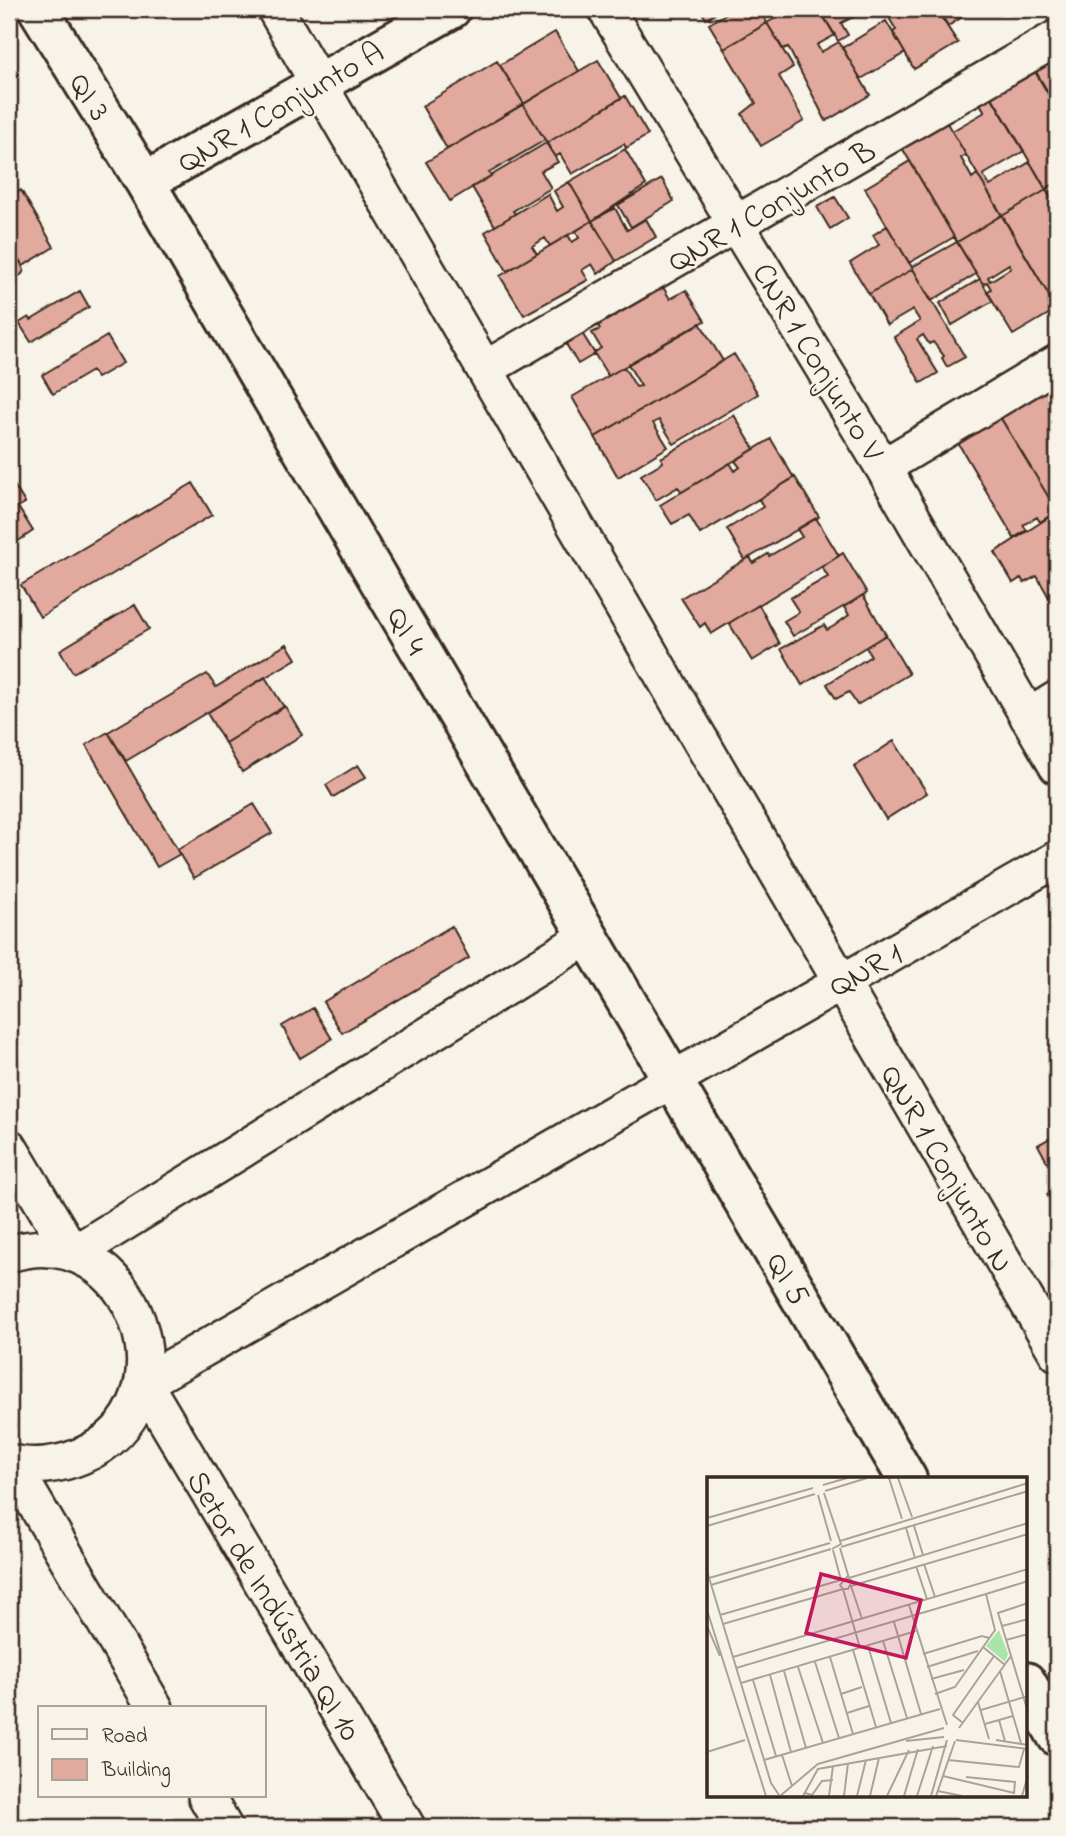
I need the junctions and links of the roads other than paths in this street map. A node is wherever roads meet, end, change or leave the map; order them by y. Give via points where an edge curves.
1 (38, 9) edge
2 (275, 9) edge
3 (452, 9) edge
4 (606, 9) edge
5 (1057, 38) edge
6 (320, 84) junction
7 (145, 182) junction
8 (737, 225) junction
9 (1057, 363) edge
10 (485, 369) junction
11 (883, 467) junction
12 (1043, 708) edge
13 (1057, 766) edge
14 (1057, 859) edge
15 (587, 937) junction
16 (840, 983) junction
17 (671, 1077) junction
18 (9, 1147) edge
19 (9, 1254) edge
20 (74, 1254) junction
21 (1057, 1353) edge
22 (144, 1382) junction
23 (10, 1464) edge
24 (906, 1477) edge
25 (1028, 1685) edge
26 (154, 1706) edge
27 (1057, 1736) edge
28 (207, 1798) edge
29 (224, 1827) edge
30 (407, 1827) edge

1 - 7 street, QI 3
2 - 6 street, QNR 1 Conjunto N
3 - 6 street, QNR 1 Conjunto A
4 - 8 street, CNR 1 Conjunto V
5 - 8 street, QNR 1 Conjunto B
6 - 7 street, QNR 1 Conjunto A
6 - 10 street, QNR 1 Conjunto N
7 - 15 street, QI 4
8 - 10 street, QNR 1 Conjunto B
8 - 11 street, CNR 1 Conjunto V
9 - 11 street
10 - 16 street, QNR 1 Conjunto N
11 - 12 street, CNR 1 Conjunto V
12 - 13 street
14 - 16 street, QNR 1
15 - 17 street, QI 4
15 - 20 street
16 - 17 street, QNR 1
16 - 21 street, QNR 1 Conjunto N
17 - 22 street, QNR 1
17 - 24 street, QI 5
18 - 20 street
19 - 20 street via 27,1248
20 - 22 street via 108,1274 134,1305 145,1343
22 - 23 street via 127,1420 98,1449 60,1465
22 - 30 street, Setor de Indústria QI 10
23 - 26 street
25 - 27 street
28 - 29 street

